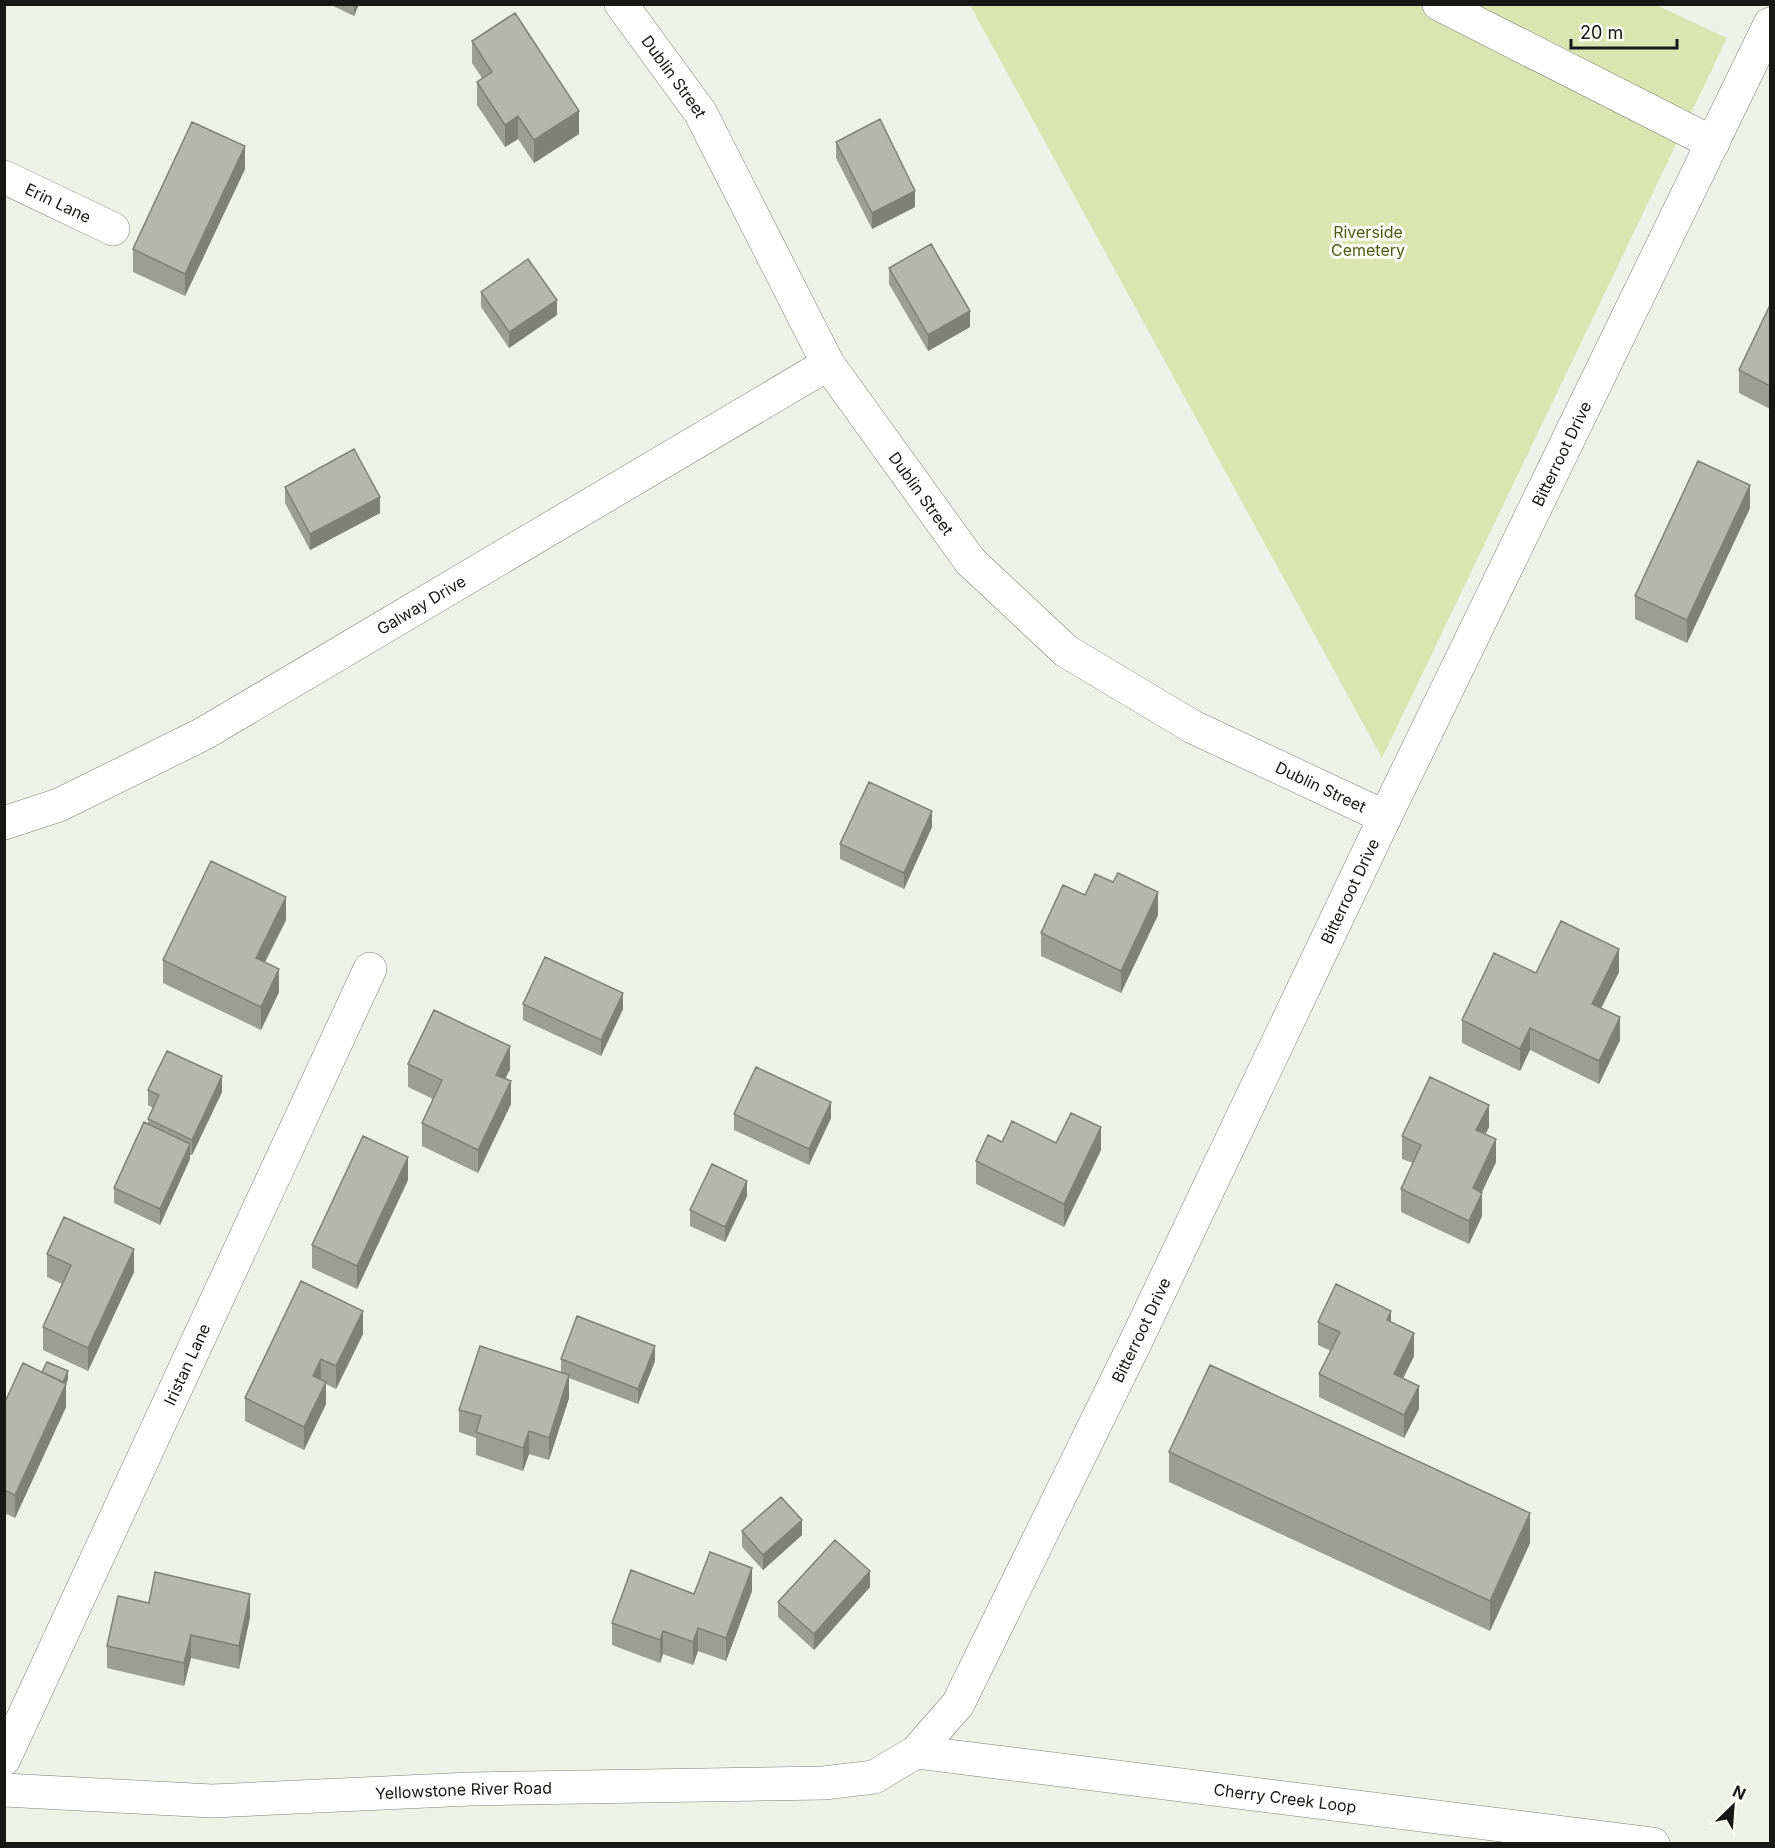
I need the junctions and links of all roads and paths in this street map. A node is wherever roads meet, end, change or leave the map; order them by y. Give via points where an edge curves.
1 (621, 4) edge
2 (1438, 4) edge
3 (1770, 24) edge
4 (1713, 142) junction
5 (4, 177) edge
6 (113, 229) dead end
7 (828, 364) junction
8 (1385, 817) junction
9 (4, 823) edge
10 (370, 969) dead end
11 (916, 1752) junction
12 (4, 1759) edge
13 (4, 1790) edge
14 (1653, 1844) edge

1 - 7 street, Dublin Street via 700,112
2 - 4 street
3 - 4 street, Bitterroot Drive
4 - 8 street, Bitterroot Drive
5 - 6 street, Erin Lane
7 - 8 street, Dublin Street via 970,561 1066,651 1193,727
7 - 9 street, Galway Drive via 203,734 59,805
8 - 11 street, Bitterroot Drive via 958,1704
10 - 12 street, Iristan Lane
11 - 13 street, Yellowstone River Road via 874,1777 824,1783 470,1789 212,1801
11 - 14 street, Cherry Creek Loop

